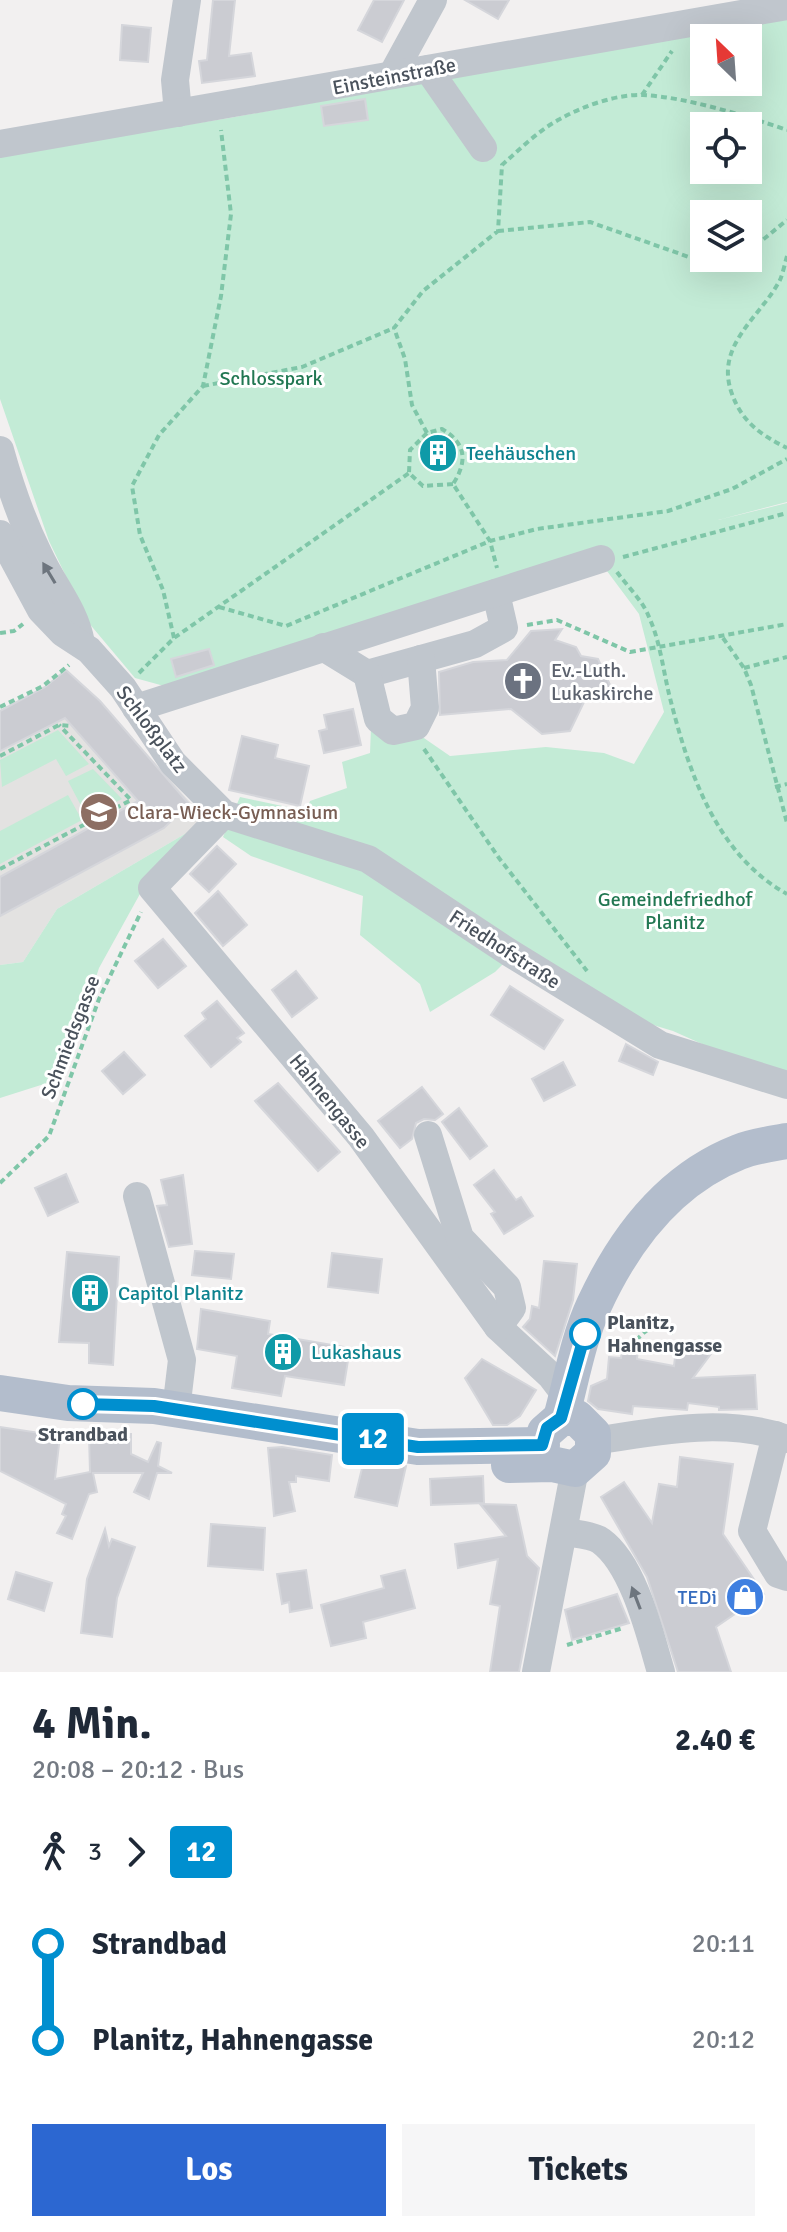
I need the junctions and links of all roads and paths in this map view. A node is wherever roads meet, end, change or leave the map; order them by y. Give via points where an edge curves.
1 (187, 0) edge
2 (433, 0) edge
3 (787, 6) edge
4 (721, 8) edge
5 (680, 22) junction
6 (428, 69) junction
7 (392, 75) junction
8 (642, 95) junction
9 (218, 106) junction
10 (178, 113) junction
11 (787, 130) edge
12 (0, 144) edge
13 (483, 148) dead end
14 (787, 220) edge
15 (498, 231) junction
16 (762, 241) edge
17 (787, 256) edge
18 (690, 257) edge
19 (394, 328) junction
20 (203, 386) junction
21 (427, 433) junction
22 (787, 448) edge
23 (0, 450) edge
24 (787, 459) edge
25 (409, 473) junction
26 (453, 484) junction
27 (787, 513) edge
28 (0, 534) edge
29 (490, 541) junction
30 (601, 559) dead end
31 (496, 593) junction
32 (219, 607) junction
33 (787, 624) edge
34 (504, 628) junction
35 (174, 638) junction
36 (723, 638) junction
37 (85, 647) junction
38 (323, 647) junction
39 (659, 649) junction
40 (787, 657) edge
41 (421, 659) junction
42 (744, 668) junction
43 (367, 674) junction
44 (131, 691) junction
45 (0, 707) edge
46 (59, 725) junction
47 (72, 726) dead end
48 (413, 726) junction
49 (0, 756) edge
50 (787, 784) edge
51 (775, 787) junction
52 (224, 814) junction
53 (786, 815) edge
54 (787, 823) edge
55 (0, 869) edge
56 (152, 888) junction
57 (787, 894) edge
58 (589, 974) dead end
59 (787, 1085) edge
60 (428, 1135) dead end
61 (787, 1141) edge
62 (0, 1183) edge
63 (137, 1196) dead end
64 (498, 1327) junction
65 (675, 1334) dead end
66 (631, 1349) dead end
67 (0, 1393) edge
68 (165, 1408) junction
69 (782, 1437) edge
70 (565, 1439) junction
71 (565, 1532) junction
72 (787, 1577) edge
73 (644, 1620) junction
74 (541, 1642) junction
75 (536, 1672) edge
76 (661, 1672) edge

1 - 10 street via 175,80
2 - 7 street
3 - 4 street, Einsteinstraße
4 - 5 street, Einsteinstraße
5 - 6 street, Einsteinstraße
5 - 8 path via 673,50
6 - 7 street, Einsteinstraße
6 - 13 street
7 - 9 street, Einsteinstraße
8 - 11 path via 743,115
8 - 15 path via 599,102 560,119 502,165
9 - 10 street, Einsteinstraße
9 - 20 path via 231,214
10 - 12 street, Einsteinstraße
14 - 16 path
15 - 18 path via 590,222
15 - 19 path via 423,291
17 - 22 path via 780,279 728,358 728,383 739,414
19 - 20 path via 302,367
19 - 21 path via 412,405
20 - 35 path via 159,435 132,486 140,535 163,590
21 - 25 path via 410,450
21 - 26 path via 442,429 457,438 464,457
37 -> 23 street via 76,618 40,558
24 - 29 path via 732,489 668,511 537,529
25 - 26 path via 423,486
25 - 32 path
26 - 29 path
27 - 39 path via 609,561 649,615
28 - 37 street via 31,597 63,633
29 - 31 path via 500,582
29 - 32 path via 286,626
30 - 31 street
31 - 34 street
31 - 38 street
32 - 35 path
33 - 36 path
34 - 39 path via 557,620 630,652
34 - 41 street via 475,644
35 - 44 path
36 - 39 path
36 - 42 path
37 - 44 street, Schloßplatz
37 - 45 path via 43,686
38 - 43 street
38 - 44 street
39 - 57 path via 688,764 707,806 731,847 764,881
40 - 42 path
41 - 43 street
41 - 48 street via 425,708
42 - 51 path
43 - 48 street via 378,719 393,731
44 - 52 street, Schloßplatz via 173,763
46 - 47 path
46 - 49 path
46 - 55 path via 131,800
48 - 58 path via 499,858
50 - 51 path
51 - 53 path
52 - 56 street
52 - 59 street, Friedhofstraße via 368,859 660,1045
53 - 54 path
56 - 62 path, Schmiedsgasse via 99,999 49,1136
56 - 64 street, Hahnengasse via 361,1137
60 - 64 street via 460,1238 507,1287 512,1308
61 - 70 main road via 740,1151 697,1173 656,1208 625,1249 593,1307
63 - 68 street via 182,1360
64 - 70 street, Hahnengasse via 551,1376
65 - 66 path via 655,1324
67 - 68 main road
68 - 70 main road via 423,1447
69 - 70 street via 747,1428
69 - 72 street via 752,1531 778,1574
70 - 71 street
73 -> 71 street via 620,1562 600,1540
71 - 74 street
73 - 74 path via 572,1645
73 - 76 street
74 - 75 street

